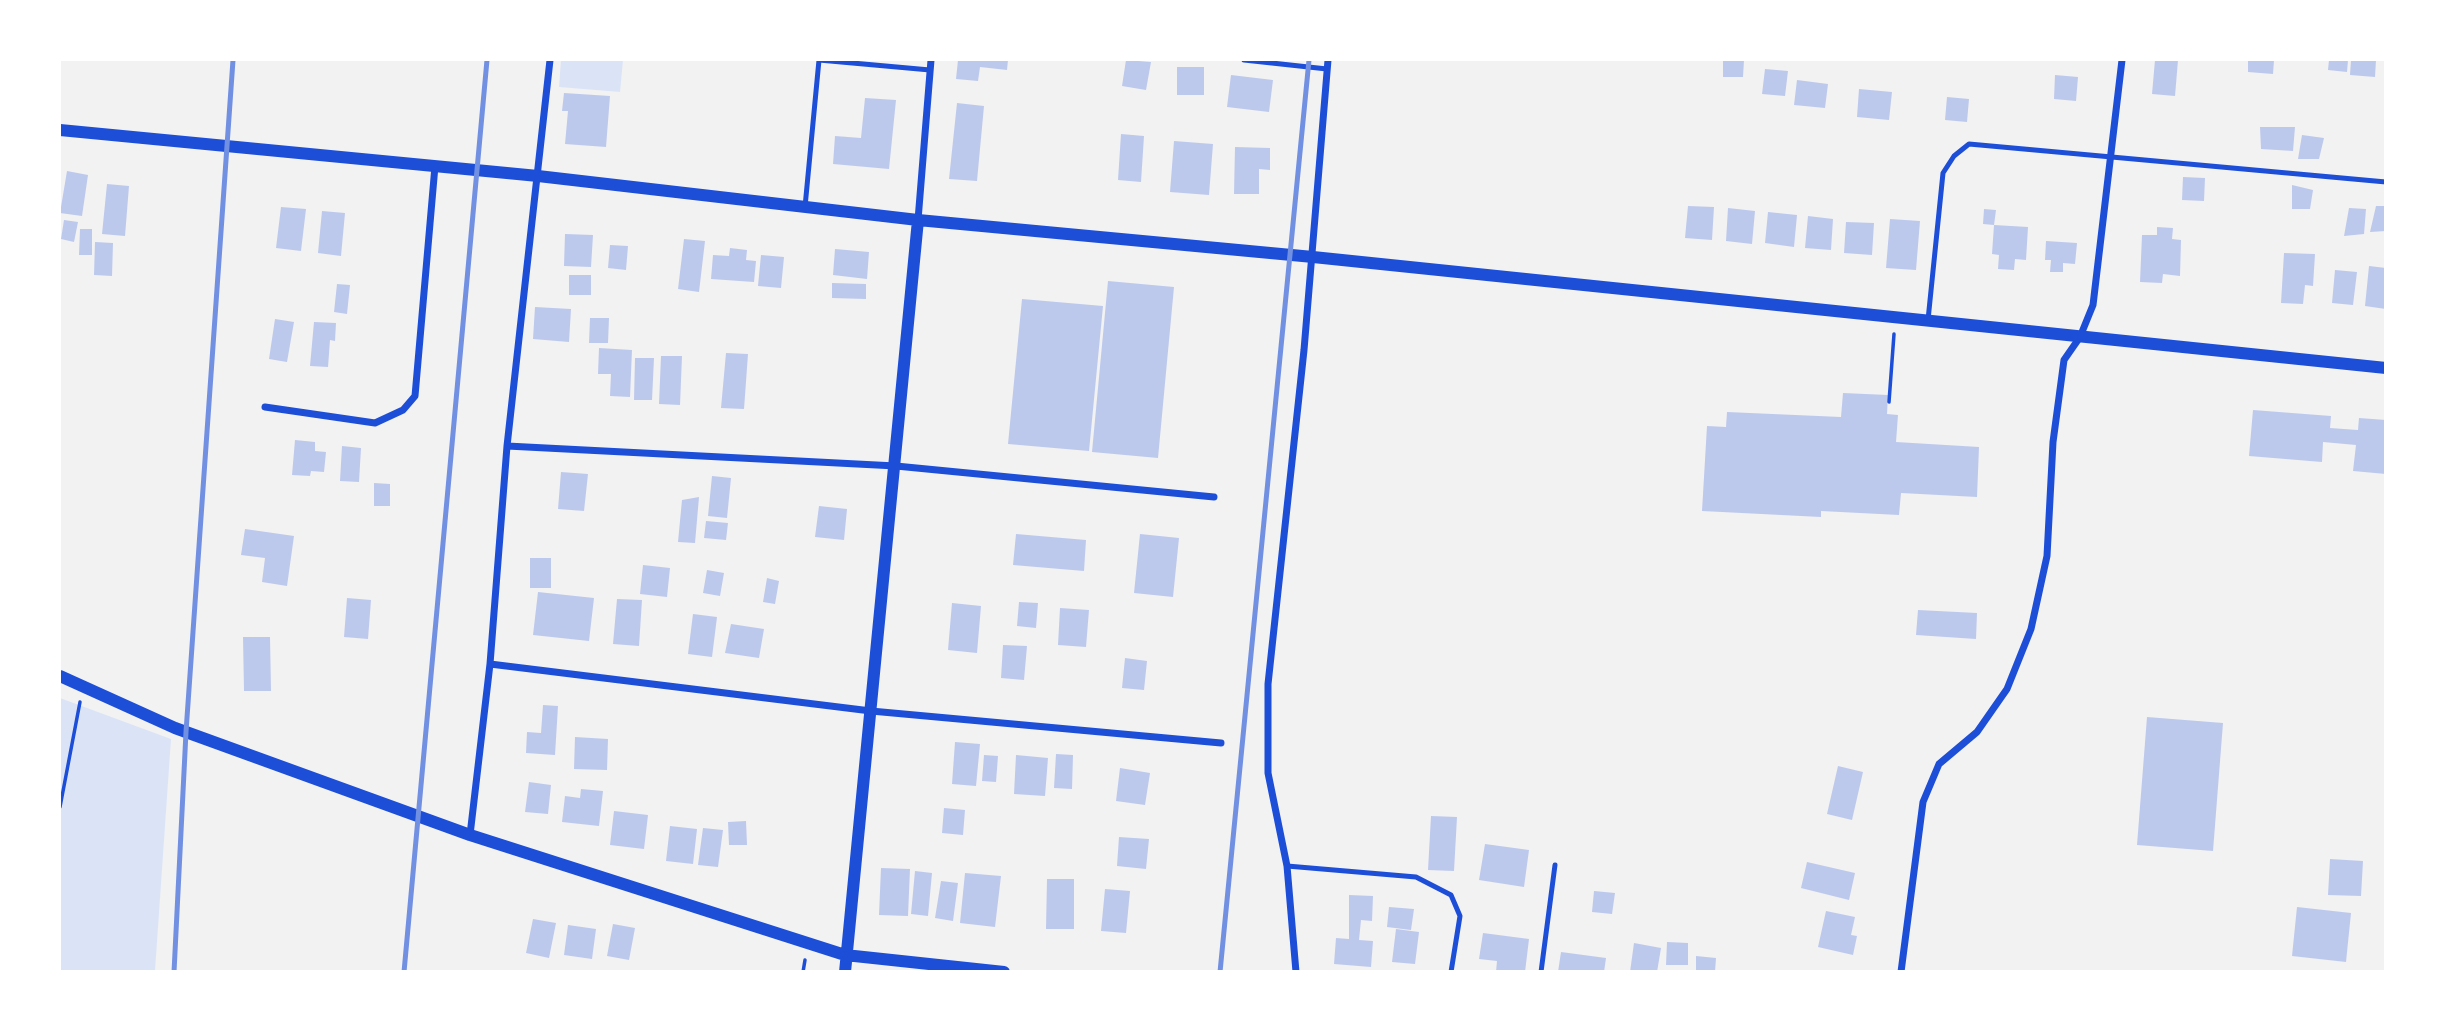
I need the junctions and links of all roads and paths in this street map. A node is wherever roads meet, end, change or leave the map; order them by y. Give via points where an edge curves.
1 (550, 60) edge
2 (931, 60) edge
3 (1244, 60) edge
4 (1328, 60) edge
5 (2122, 60) edge
6 (1327, 69) junction
7 (930, 71) junction
8 (60, 130) edge
9 (2111, 158) junction
10 (435, 166) junction
11 (538, 176) junction
12 (2385, 182) edge
13 (805, 207) junction
14 (918, 220) junction
15 (1313, 257) junction
16 (1928, 321) junction
17 (2080, 337) junction
18 (1893, 341) dead end
19 (2385, 368) edge
20 (1889, 402) dead end
21 (264, 407) dead end
22 (507, 446) junction
23 (896, 466) junction
24 (1214, 497) dead end
25 (490, 664) junction
26 (60, 676) edge
27 (83, 686) junction
28 (871, 711) junction
29 (1221, 743) dead end
30 (60, 807) edge
31 (470, 835) junction
32 (1555, 865) dead end
33 (1287, 866) junction
34 (845, 955) junction
35 (845, 971) edge
36 (1004, 971) edge
37 (1296, 971) edge
38 (1451, 971) edge
39 (1541, 971) edge
40 (1901, 971) edge

1 - 11 street
2 - 7 street
3 - 6 lane
4 - 6 street
5 - 9 street
6 - 15 street
7 - 13 lane via 819,61
7 - 14 street
8 - 10 street
9 - 12 lane
9 - 16 lane via 1969,144 1954,156 1943,173 1939,192
9 - 17 street via 2093,305
10 - 11 street
10 - 21 street via 415,396 403,410 375,423
11 - 13 street
11 - 22 street
13 - 14 street
14 - 15 street
14 - 23 street
15 - 16 street
15 - 33 street via 1268,684 1268,773
16 - 17 street
17 - 19 street
17 - 40 street via 2064,360 2053,442 2047,556 2031,629 2007,688 1977,732 1939,764 1923,802
18 - 20 path
22 - 23 street
22 - 25 street
23 - 24 street
23 - 28 street
25 - 28 street
25 - 31 street
26 - 27 street
27 - 30 path
27 - 31 street via 175,728
28 - 29 street
28 - 34 street
31 - 34 street
32 - 39 lane
33 - 37 street
33 - 38 lane via 1416,877 1451,895 1460,916
34 - 35 street
34 - 36 street

